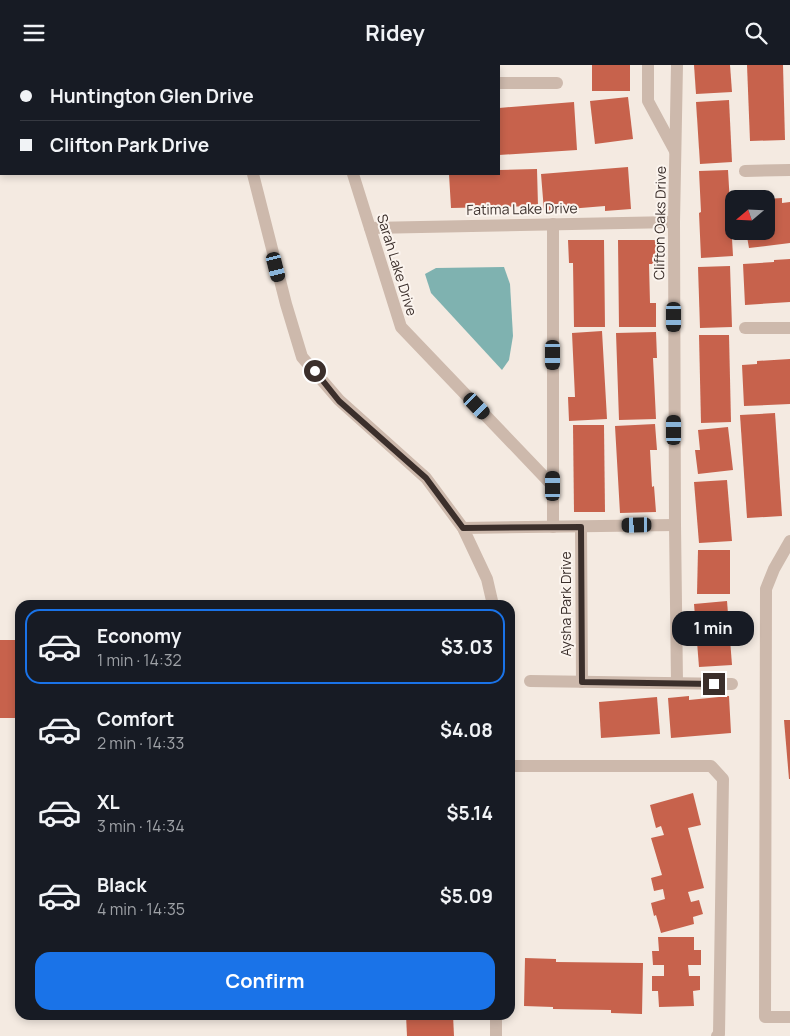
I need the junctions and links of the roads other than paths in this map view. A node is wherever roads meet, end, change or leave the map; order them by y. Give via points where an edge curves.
1 (648, 65) edge
2 (678, 65) edge
3 (500, 83) edge
4 (557, 83) dead end
5 (675, 152) junction
6 (744, 171) dead end
7 (790, 171) edge
8 (253, 175) edge
9 (353, 175) edge
10 (674, 222) junction
11 (553, 224) junction
12 (370, 228) junction
13 (745, 328) dead end
14 (790, 328) edge
15 (553, 486) junction
16 (675, 525) junction
17 (553, 527) junction
18 (581, 527) junction
19 (463, 528) junction
20 (790, 541) edge
21 (492, 600) edge
22 (530, 681) dead end
23 (582, 682) junction
24 (677, 683) junction
25 (732, 684) dead end
26 (515, 767) edge
27 (790, 1017) edge
28 (496, 1020) edge
29 (496, 1036) edge
30 (717, 1036) edge

1 - 5 street, Clifton Oaks Drive via 648,101
2 - 5 street, Clifton Oaks Drive
3 - 4 street
5 - 10 street, Clifton Oaks Drive
6 - 7 street
8 - 19 street via 302,357 339,401 426,478
9 - 12 street, Sarah Lake Drive
10 - 11 street, Fatima Lake Drive
10 - 16 street, Clifton Oaks Drive
11 - 12 street, Fatima Lake Drive
11 - 15 street
12 - 15 street, Sarah Lake Drive via 401,327
13 - 14 street
15 - 17 street
16 - 18 street
16 - 24 street, Clifton Oaks Drive
17 - 18 street
17 - 19 street
18 - 23 street, Aysha Park Drive
19 - 21 street via 487,579
20 - 27 street via 766,589 766,1017
22 - 23 street
23 - 24 street
24 - 25 street
26 - 30 street via 711,766 723,779
28 - 29 street

